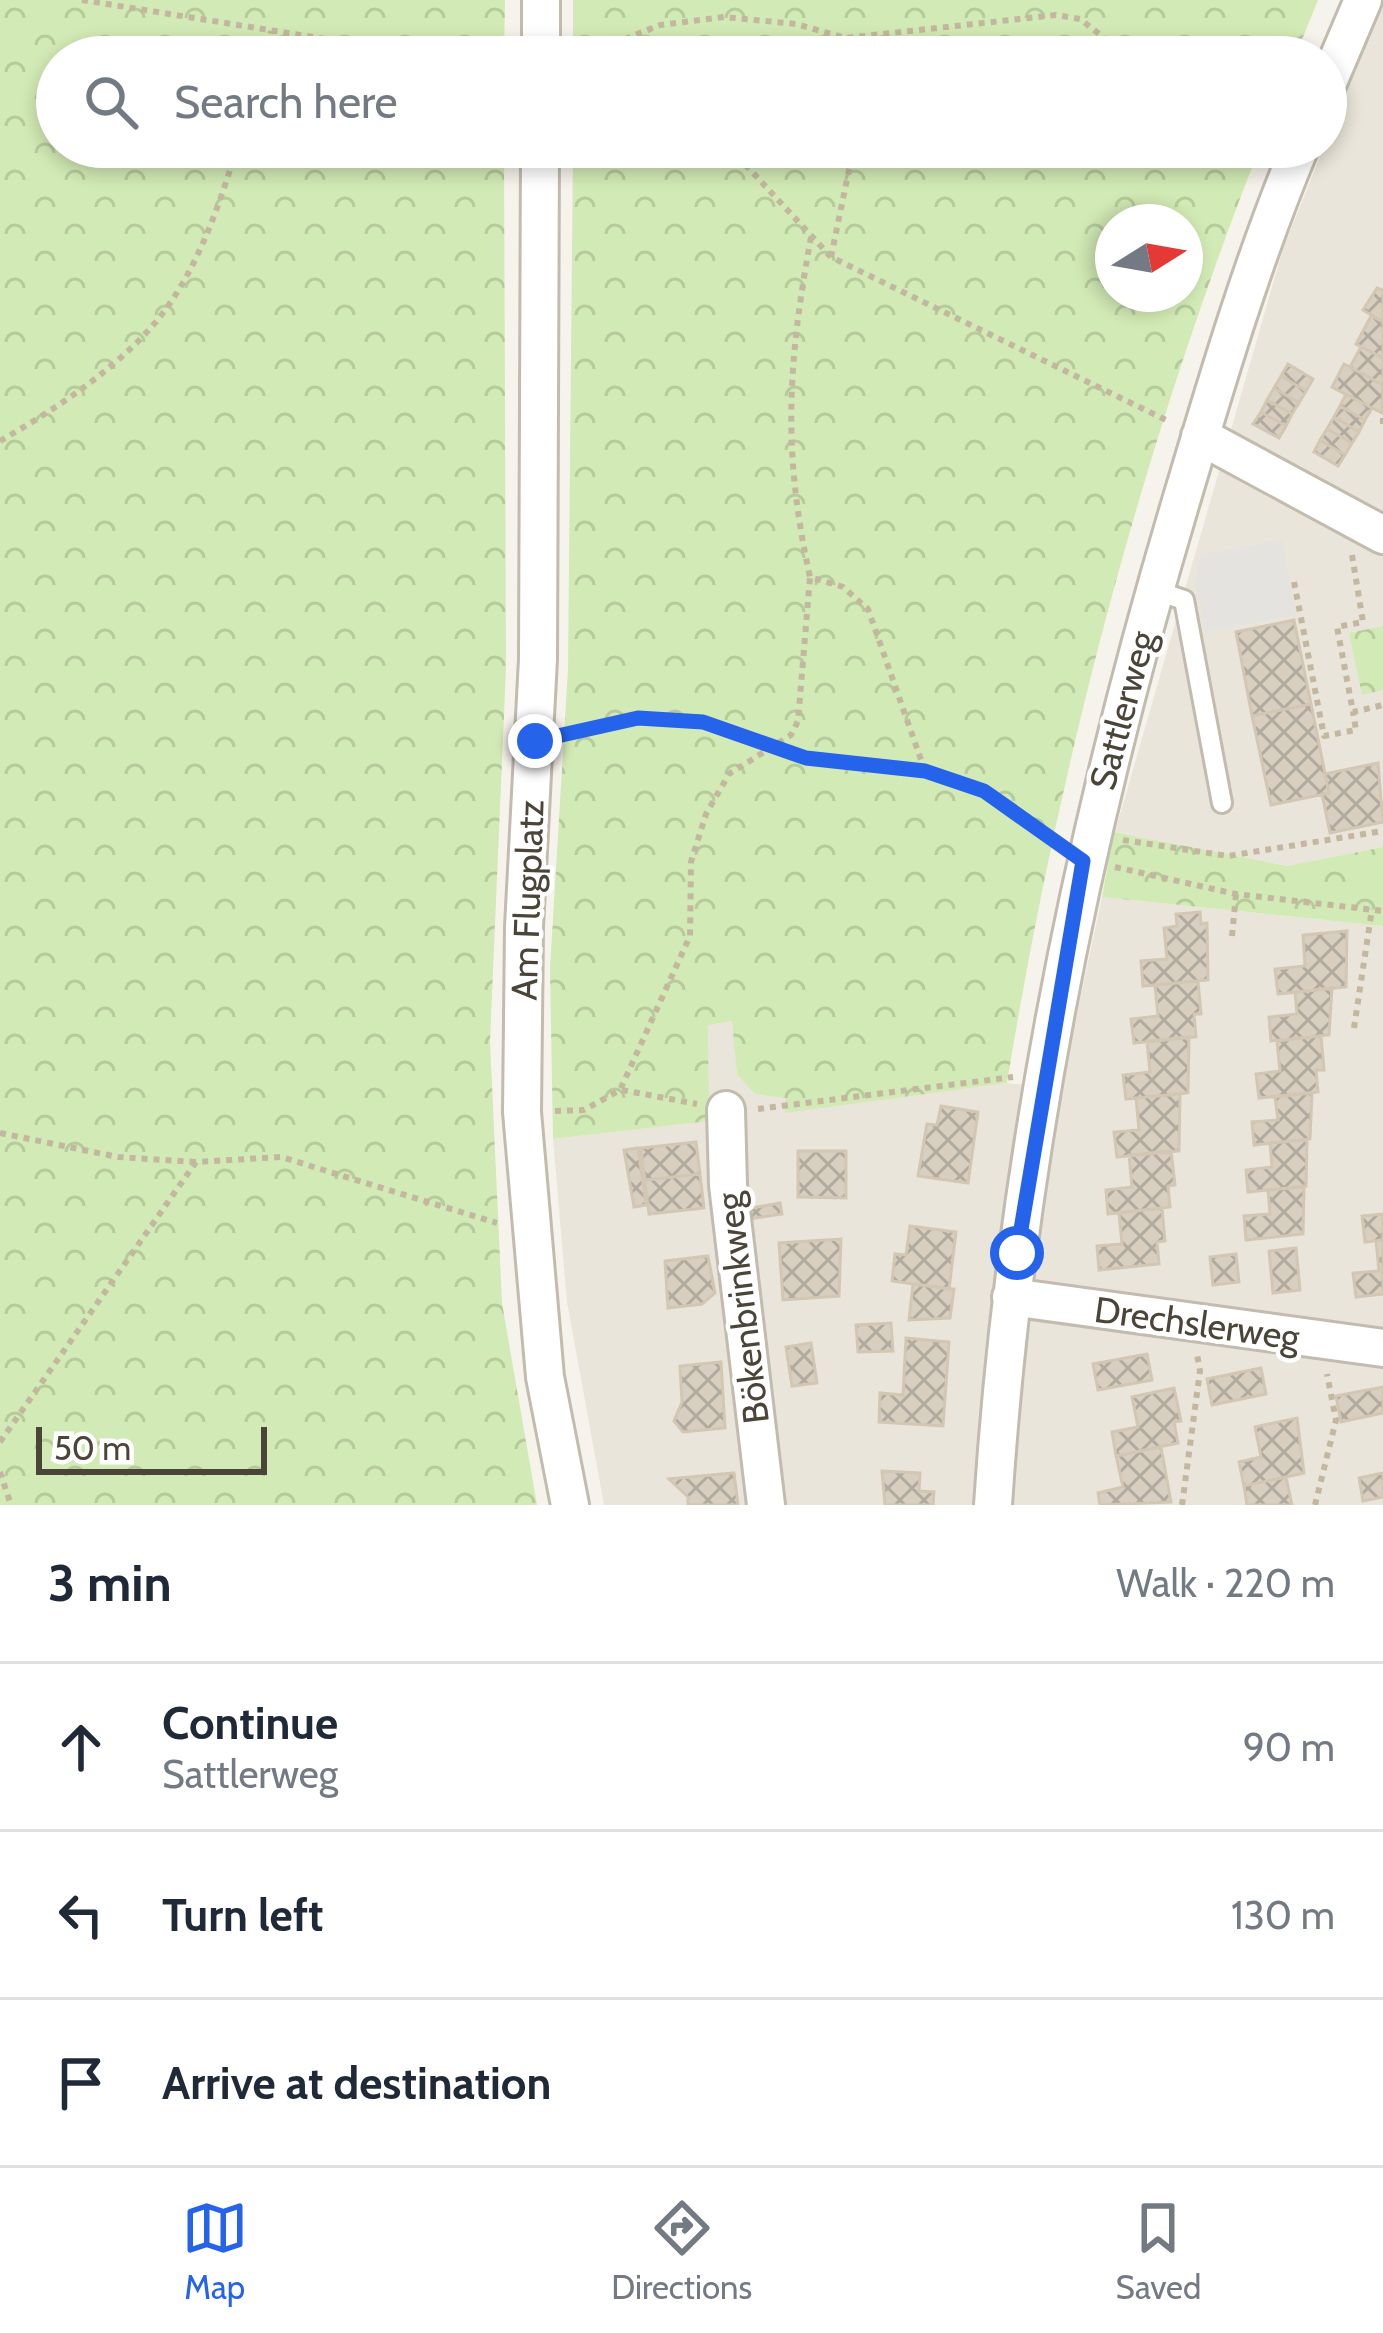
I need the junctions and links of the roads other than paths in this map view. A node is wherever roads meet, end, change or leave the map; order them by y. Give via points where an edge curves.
1 (541, 0) edge
2 (1363, 0) edge
3 (541, 36) edge
4 (1347, 37) edge
5 (540, 168) edge
6 (1293, 168) edge
7 (1200, 436) junction
8 (1373, 530) edge
9 (1154, 590) junction
10 (1222, 803) dead end
11 (726, 1110) road end
12 (1011, 1297) junction
13 (1383, 1348) edge
14 (569, 1505) edge
15 (766, 1505) edge
16 (993, 1505) edge

1 - 3 street
2 - 4 street
5 - 14 street, Am Flugplatz via 522,1112 545,1377
6 - 7 street, Sattlerweg
7 - 8 street
7 - 9 street, Sattlerweg
9 - 10 lane via 1184,600
9 - 12 street, Sattlerweg via 1086,848
11 - 15 street, Bökenbrinkweg
12 - 13 street, Drechslerweg
12 - 16 street, Sattlerweg

